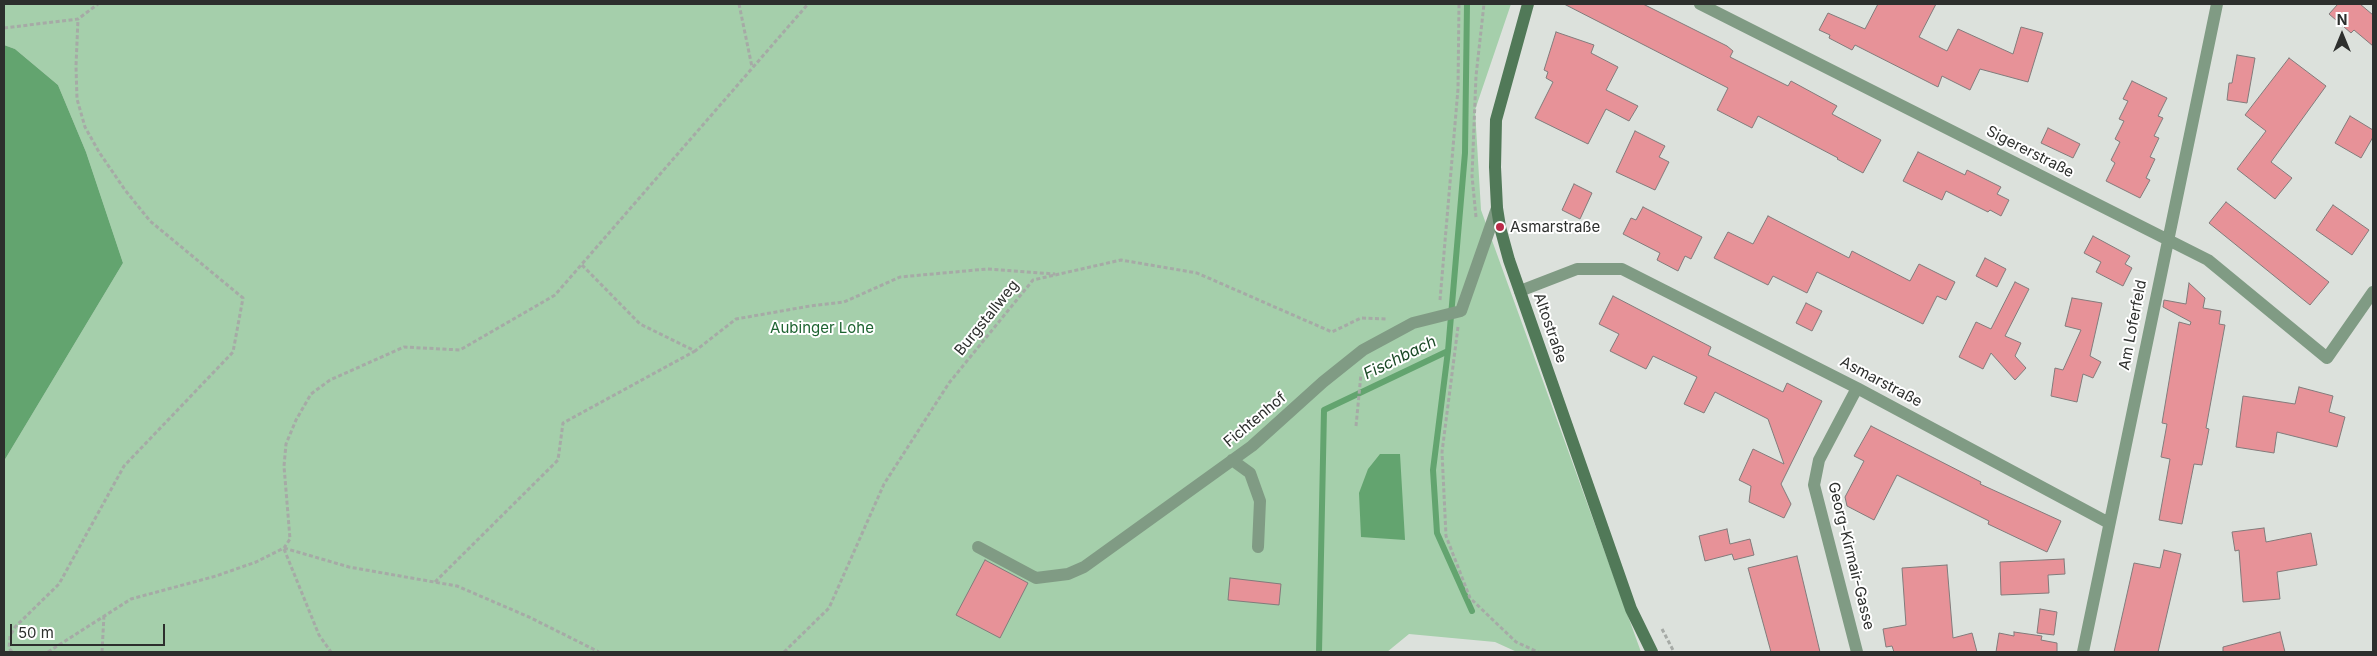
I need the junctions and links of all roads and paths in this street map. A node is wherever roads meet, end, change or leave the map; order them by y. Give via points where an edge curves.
1 (98, 4) edge
2 (739, 4) edge
3 (808, 4) edge
4 (1458, 4) edge
5 (1484, 4) edge
6 (1528, 4) edge
7 (1700, 4) edge
8 (2216, 4) edge
9 (78, 19) junction
10 (4, 28) edge
11 (752, 67) junction
12 (1497, 208) junction
13 (2167, 240) junction
14 (1483, 242) junction
15 (582, 265) junction
16 (1058, 274) junction
17 (1520, 291) junction
18 (2373, 292) edge
19 (1460, 311) junction
20 (1438, 316) junction
21 (1396, 319) dead end
22 (695, 351) junction
23 (1360, 378) dead end
24 (1858, 388) junction
25 (1356, 426) dead end
26 (1232, 460) junction
27 (2109, 523) junction
28 (978, 547) dead end
29 (1258, 547) dead end
30 (284, 548) junction
31 (435, 582) junction
32 (104, 615) junction
33 (12, 652) edge
34 (48, 652) edge
35 (102, 652) edge
36 (331, 652) edge
37 (598, 652) edge
38 (784, 652) edge
39 (1538, 652) edge
40 (1652, 652) edge
41 (1858, 652) edge
42 (2083, 652) edge

1 - 9 path
2 - 11 path
3 - 11 path
4 - 20 path via 1458,89
5 - 14 path via 1476,76 1472,176 1476,225
6 - 12 main road, Altostraße via 1496,120
7 - 13 street, Sigererstraße
8 - 13 street, Am Loferfeld
9 - 10 path
9 - 33 path via 77,99 85,127 99,152 150,221 243,298 233,352 124,466 58,584 15,627 10,636
11 - 15 path
12 - 14 street
12 - 17 main road, Altostraße
13 - 18 street, Sigererstraße via 2208,260 2327,358
13 - 27 street, Am Loferfeld
14 - 19 street
15 - 22 path via 640,324
15 - 30 path via 555,296 460,350 404,347 330,380 311,394 286,444 284,466 290,539
16 - 21 path, Burgstallweg via 1121,260 1197,273 1332,332 1361,318
16 - 22 path via 987,269 900,277 844,302 736,319
16 - 38 path, Burgstallweg via 1033,280 949,383 884,484 829,608
17 - 24 street, Asmarstraße via 1577,270 1622,269
17 - 40 main road, Altostraße via 1628,600
19 - 20 street, Fichtenhof
19 - 39 path via 1442,452 1446,536 1470,598 1516,642
20 - 26 street, Fichtenhof via 1413,324 1363,350
22 - 31 path via 563,423 558,460
23 - 25 path
24 - 27 street, Asmarstraße
24 - 41 street, Georg-Kirmair-Gasse via 1819,460 1814,485
26 - 28 street, Fichtenhof via 1084,567 1068,574 1036,578
26 - 29 street via 1250,473 1260,501
27 - 42 street, Am Loferfeld
30 - 31 path via 349,567
30 - 32 path via 216,576 131,599
30 - 36 path via 319,634
31 - 37 path via 457,586
32 - 34 path
32 - 35 path

